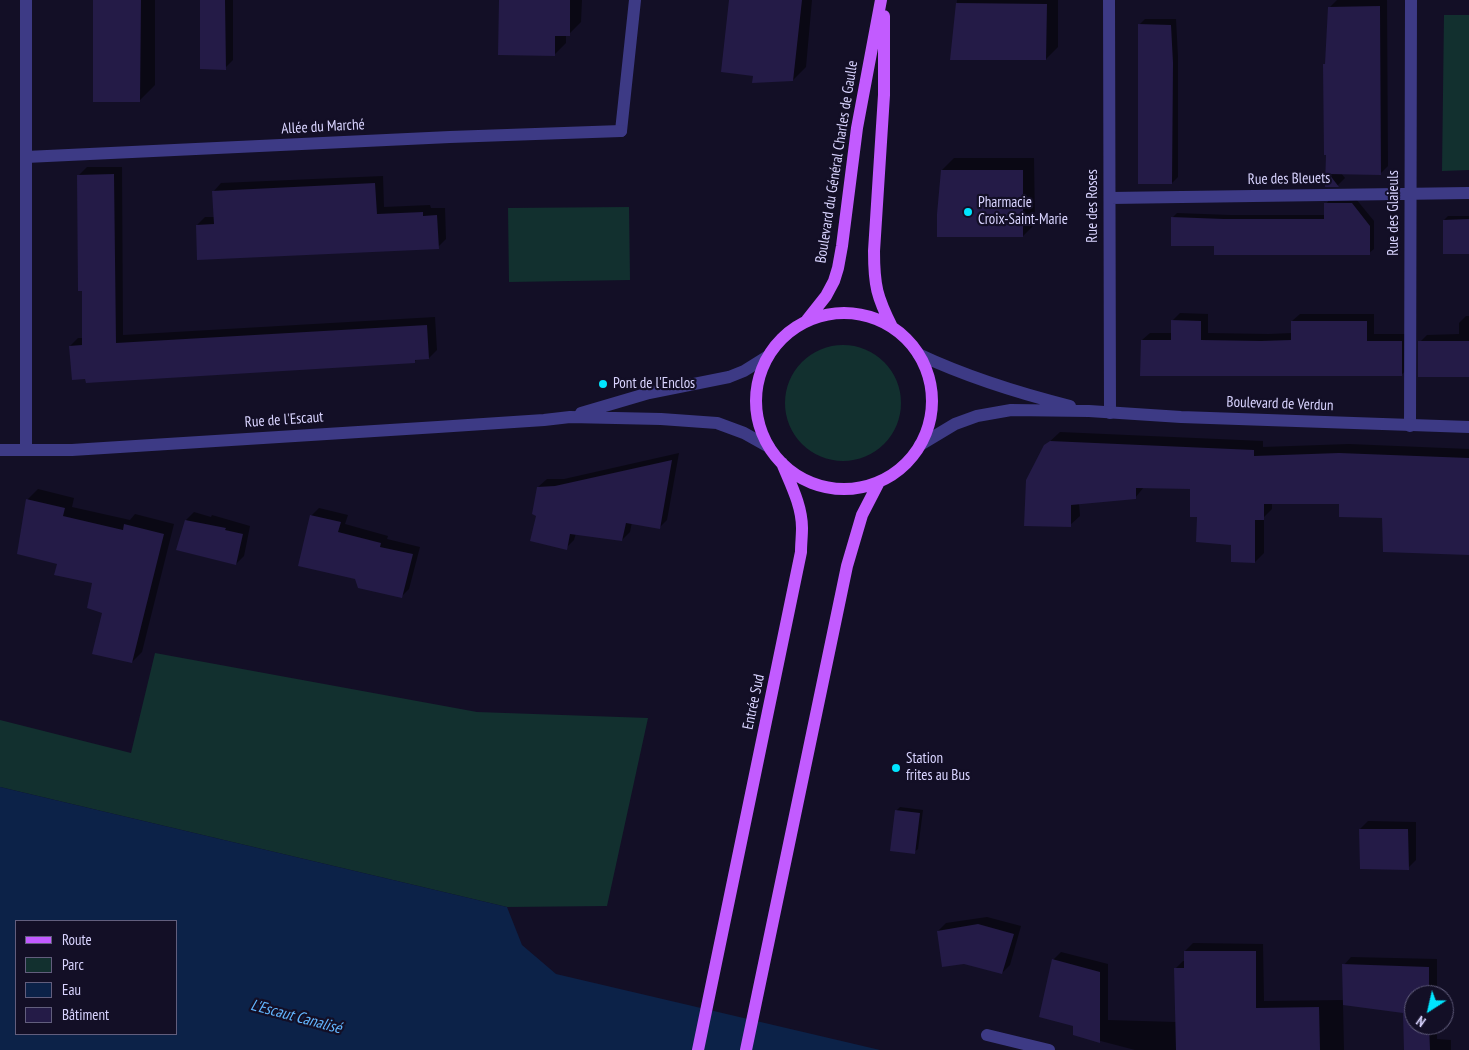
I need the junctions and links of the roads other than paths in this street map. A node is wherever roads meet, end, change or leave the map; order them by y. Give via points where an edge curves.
1 (26, 0) edge
2 (635, 0) edge
3 (882, 0) edge
4 (1109, 0) edge
5 (1411, 0) edge
6 (26, 157) junction
7 (1411, 193) junction
8 (1469, 193) edge
9 (1110, 198) junction
10 (806, 322) junction
11 (892, 328) junction
12 (918, 354) junction
13 (768, 356) junction
14 (1089, 411) junction
15 (1110, 413) junction
16 (570, 417) junction
17 (1410, 426) junction
18 (1469, 427) edge
19 (920, 445) junction
20 (769, 447) junction
21 (0, 450) edge
22 (26, 450) junction
23 (782, 463) junction
24 (879, 482) junction
25 (987, 1035) dead end
26 (698, 1050) edge
27 (746, 1050) edge
28 (1049, 1050) edge

1 - 6 street
2 - 6 street, Allée du Marché via 621,131
3 - 10 main road, Boulevard du Général Charles de Gaulle via 858,128 838,268 826,296
3 - 11 main road, Boulevard du Général Charles de Gaulle via 884,95 874,273 879,301
4 - 9 street, Rue des Roses
5 - 7 street, Rue des Glaieuls
6 - 22 street
7 - 8 street, Rue des Bleuets
7 - 9 street, Rue des Bleuets
7 - 17 street, Rue des Glaieuls
9 - 15 street, Rue des Roses
10 - 11 main road via 831,314 856,314
10 - 13 main road via 789,332
11 - 12 main road
12 - 14 street, Boulevard de Verdun via 1025,395
12 - 19 main road via 929,379 932,406
13 - 16 street, Rue de l'Escaut via 730,377 641,395
13 - 20 main road via 759,378 756,402 759,426
14 - 15 street, Boulevard de Verdun
14 - 19 street, Boulevard de Verdun via 1011,410 988,413 955,424
15 - 17 street, Boulevard de Verdun
16 - 20 street, Rue de l'Escaut via 717,423
16 - 22 street, Rue de l'Escaut via 72,450
17 - 18 street, Boulevard de Verdun
19 - 24 main road via 906,463
20 - 23 main road
21 - 22 street, Rue de l'Escaut
23 - 24 main road via 802,478 827,487 853,488
23 - 26 main road, Entrée Sud via 800,511 801,552
24 - 27 main road via 862,515 847,566
25 - 28 street

